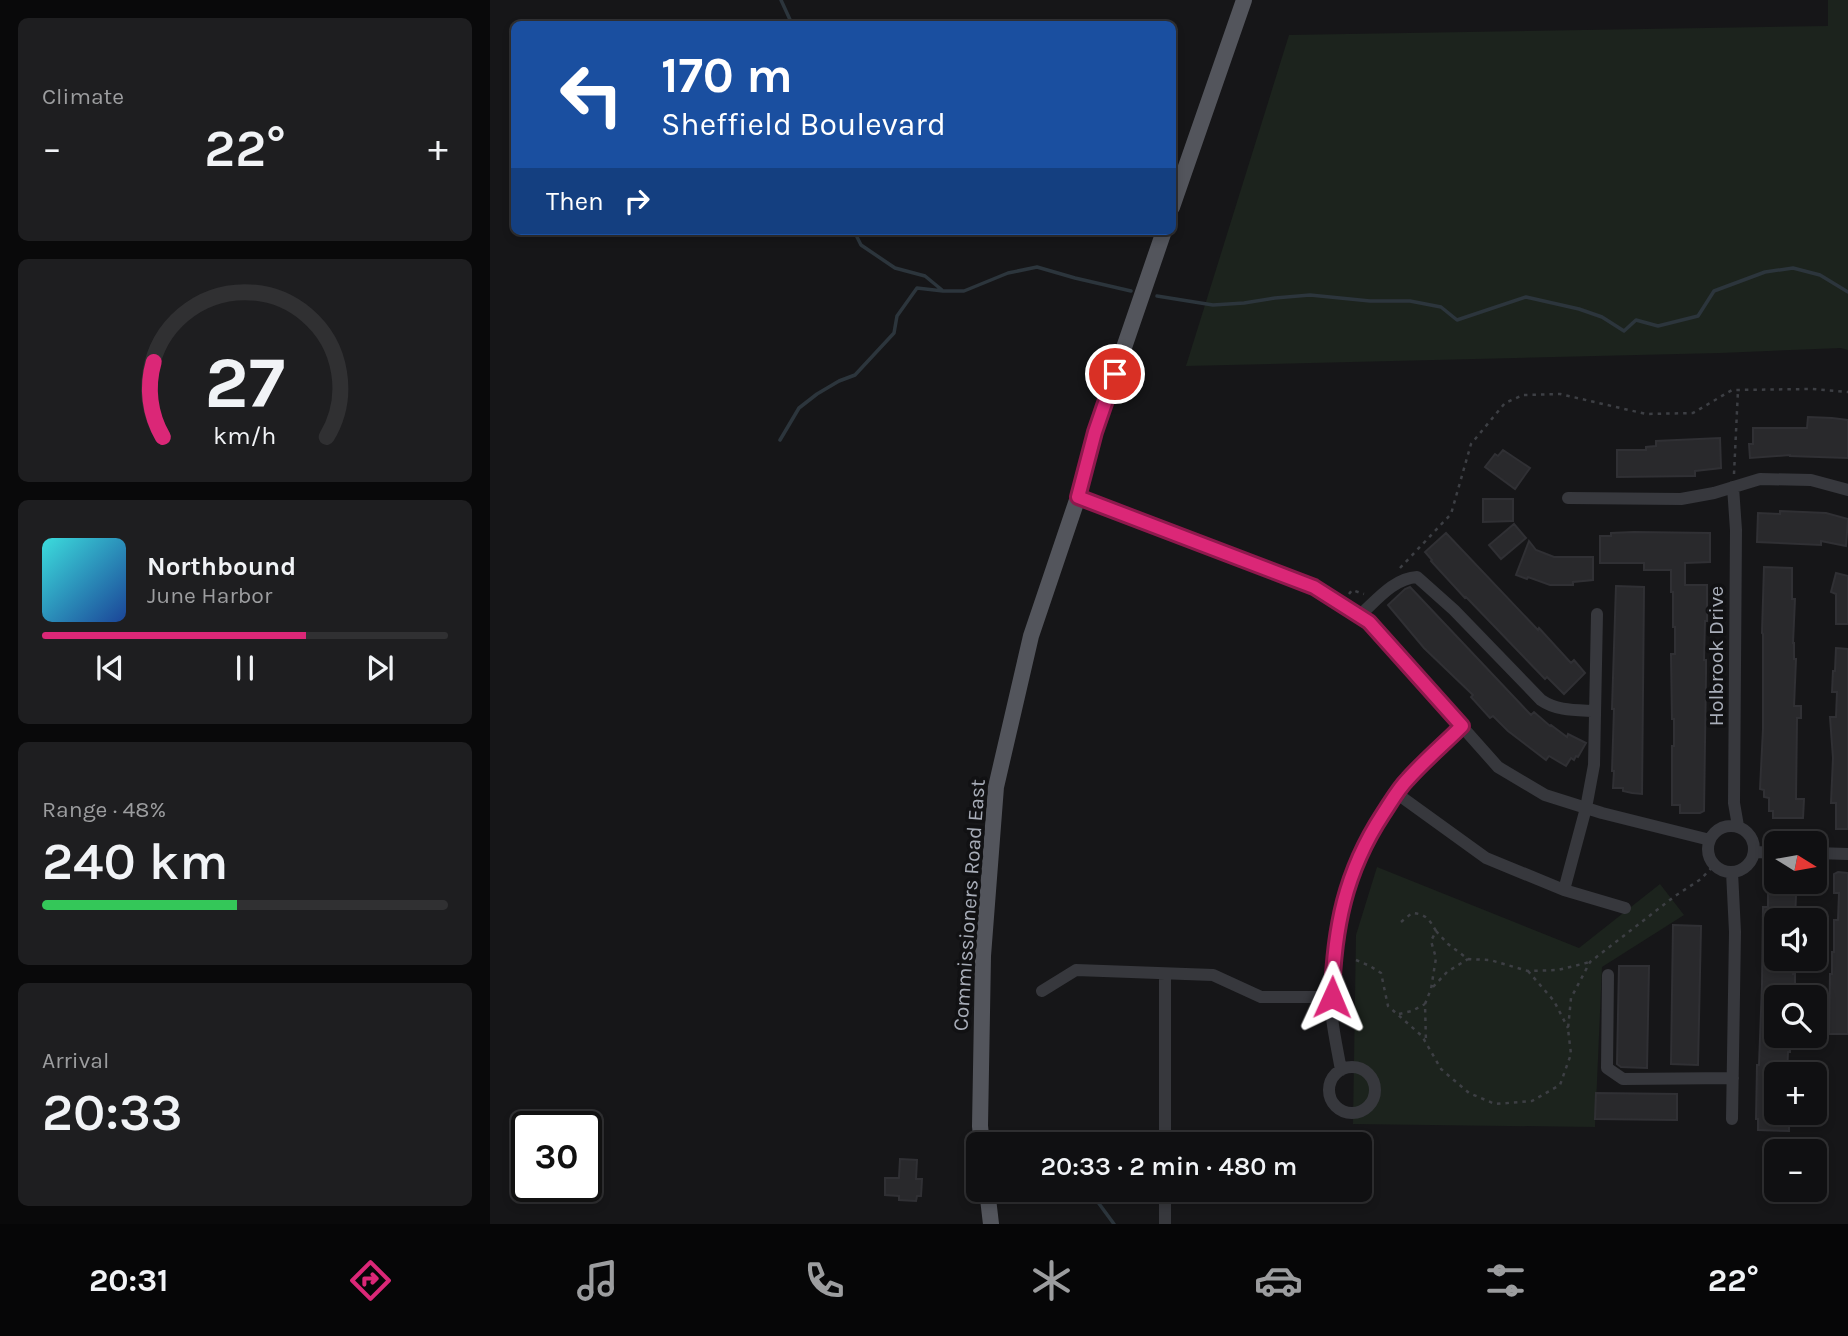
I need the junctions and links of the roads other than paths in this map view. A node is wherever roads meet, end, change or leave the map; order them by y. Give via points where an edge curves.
1 (1244, 0) edge
2 (1176, 196) edge
3 (1163, 235) edge
4 (1734, 487) junction
5 (1848, 490) edge
6 (1078, 497) junction
7 (1568, 498) dead end
8 (1597, 614) dead end
9 (1359, 616) junction
10 (1595, 711) junction
11 (1462, 726) junction
12 (1396, 793) junction
13 (1586, 808) junction
14 (1738, 826) junction
15 (1710, 840) junction
16 (1755, 852) junction
17 (1764, 852) edge
18 (1827, 854) edge
19 (1848, 855) edge
20 (1732, 872) junction
21 (1564, 890) junction
22 (1625, 908) dead end
23 (1165, 974) junction
24 (1608, 975) dead end
25 (1042, 991) dead end
26 (1332, 997) junction
27 (1341, 1070) dead end
28 (1733, 1078) junction
29 (1732, 1119) dead end
30 (980, 1132) edge
31 (1165, 1132) edge
32 (988, 1202) edge
33 (1165, 1202) edge
34 (991, 1224) edge
35 (1165, 1224) edge

1 - 2 main road
3 - 6 main road, Commissioners Road East via 1095,432
4 - 5 street via 1760,479 1811,480
4 - 7 street via 1681,499
4 - 14 street, Holbrook Drive via 1734,803
6 - 9 street via 1314,587
6 - 30 main road, Commissioners Road East via 1031,636 996,787 983,957
8 - 10 street
9 - 10 street via 1398,581 1417,577 1541,700 1559,709
9 - 11 street
10 - 13 street via 1594,765
11 - 12 street
11 - 13 street via 1498,767 1545,795
12 - 21 street via 1486,858
12 - 26 street via 1368,836 1341,908
13 - 15 street
13 - 21 street
14 - 15 street via 1724,826
14 - 16 street via 1749,833
15 - 20 street via 1708,853 1714,865
16 - 17 street
16 - 20 street via 1749,864
18 - 19 street
20 - 28 street
21 - 22 street
23 - 25 street via 1076,970
23 - 26 street via 1213,975 1261,997
23 - 31 street
24 - 28 street via 1607,1068 1623,1079
26 - 27 street
28 - 29 street
32 - 34 main road
33 - 35 street

